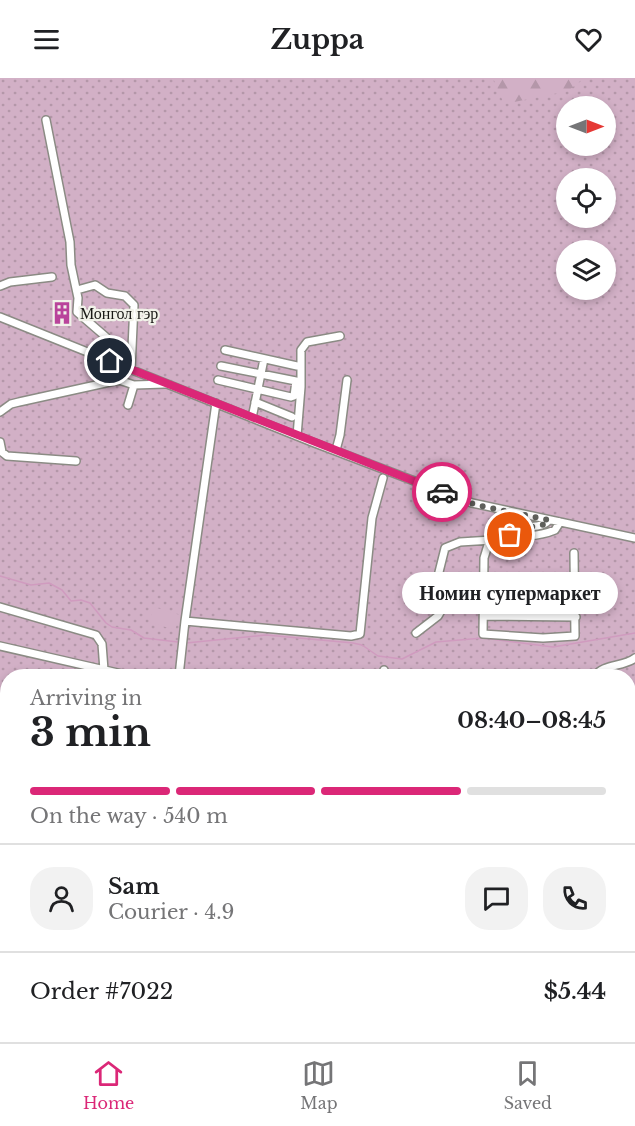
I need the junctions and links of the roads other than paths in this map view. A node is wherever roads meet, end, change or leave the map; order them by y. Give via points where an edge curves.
1 (46, 120) dead end
2 (52, 277) dead end
3 (0, 286) edge
4 (77, 290) junction
5 (0, 317) edge
6 (340, 336) dead end
7 (225, 350) dead end
8 (264, 358) junction
9 (118, 364) junction
10 (221, 366) dead end
11 (297, 366) dead end
12 (131, 369) junction
13 (261, 373) junction
14 (218, 380) dead end
15 (347, 380) dead end
16 (168, 384) junction
17 (134, 385) junction
18 (258, 388) junction
19 (255, 402) junction
20 (216, 403) junction
21 (128, 405) dead end
22 (0, 412) edge
23 (292, 417) dead end
24 (252, 418) junction
25 (297, 435) junction
26 (0, 442) edge
27 (336, 450) junction
28 (76, 461) dead end
29 (383, 478) dead end
30 (549, 520) junction
31 (560, 522) junction
32 (500, 532) junction
33 (635, 538) edge
34 (492, 540) junction
35 (574, 553) dead end
36 (484, 579) junction
37 (574, 581) junction
38 (484, 602) junction
39 (576, 604) junction
40 (0, 607) edge
41 (484, 616) junction
42 (576, 617) junction
43 (185, 621) junction
44 (416, 633) dead end
45 (0, 646) edge
46 (635, 658) edge
47 (100, 669) edge
48 (104, 669) edge
49 (180, 669) edge
50 (607, 669) edge

1 - 4 street
2 - 3 street
4 - 9 street via 78,312 106,337
4 - 12 street via 95,285 107,293 125,296 134,305
5 - 9 street
6 - 25 street via 307,342 301,350
7 - 8 street
8 - 11 street
8 - 13 street
9 - 12 street
10 - 13 street
12 - 16 street
13 - 18 street
13 - 18 street via 297,384 293,397
14 - 18 street
15 - 27 street
16 - 17 street
16 - 20 street
17 - 21 street
17 - 22 street via 119,380 11,404
18 - 19 street
19 - 23 street
19 - 24 street
20 - 24 street
20 - 43 street
24 - 25 street
25 - 27 street
26 - 28 street via 7,456
27 - 30 street via 476,505
29 - 43 street via 372,518 360,634
30 - 31 street
30 - 32 street via 543,525 508,526
31 - 32 street via 555,530 542,534
31 - 33 street
32 - 34 street
34 - 36 street via 485,550
34 - 44 street via 460,542 446,548 439,572 448,593 445,604 438,616
35 - 37 street
36 - 37 street
36 - 38 street
37 - 39 street
38 - 39 street
38 - 41 street
39 - 42 street
40 - 48 street via 96,635 102,644
41 - 42 street
41 - 42 street via 483,634 543,638 573,637
43 - 49 street
45 - 47 street
46 - 50 street

